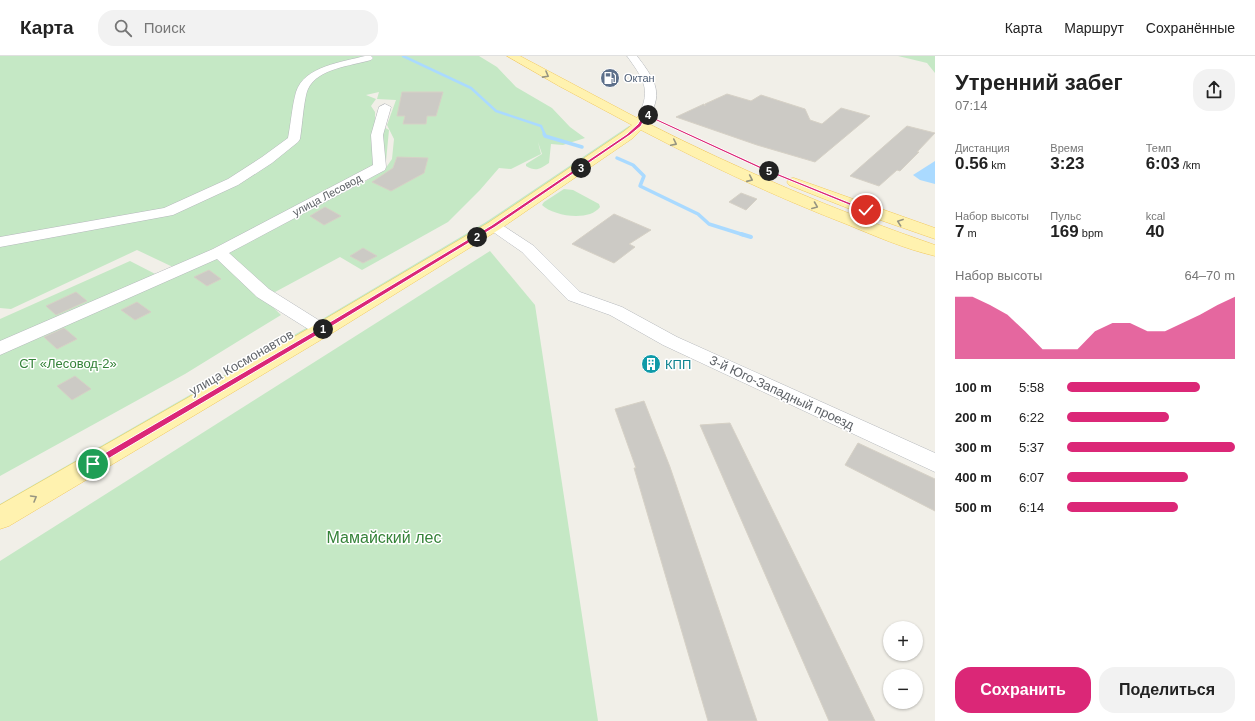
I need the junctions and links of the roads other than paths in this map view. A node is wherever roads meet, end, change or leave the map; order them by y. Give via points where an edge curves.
1 (512, 56) edge
2 (529, 56) edge
3 (632, 56) edge
4 (368, 58) dead end
5 (385, 107) dead end
6 (636, 115) junction
7 (741, 159) dead end
8 (782, 176) dead end
9 (494, 226) junction
10 (935, 234) edge
11 (0, 242) edge
12 (935, 251) edge
13 (219, 252) junction
14 (317, 326) junction
15 (0, 350) edge
16 (935, 463) edge
17 (0, 500) edge
18 (0, 518) edge

1 -> 6 main road
2 - 6 main road
3 - 6 street via 652,91 652,99
4 - 11 street via 324,70 313,76 302,90 294,139 268,160 233,182 168,212
5 - 13 street, улица Лесовод via 377,135 380,166
6 - 7 main road
6 - 9 main road, улица Космонавтов via 628,134
6 -> 12 main road via 721,166 779,192
6 - 14 main road, улица Космонавтов via 550,177
10 -> 8 main road via 866,210
9 - 14 main road, улица Космонавтов
9 - 16 street, 3-й Юго-Западный проезд via 528,249 574,296 616,311 670,341
13 - 14 street via 263,293
13 - 15 street, улица Лесовод via 26,336
14 - 17 main road, улица Космонавтов
18 -> 14 main road, улица Космонавтов

